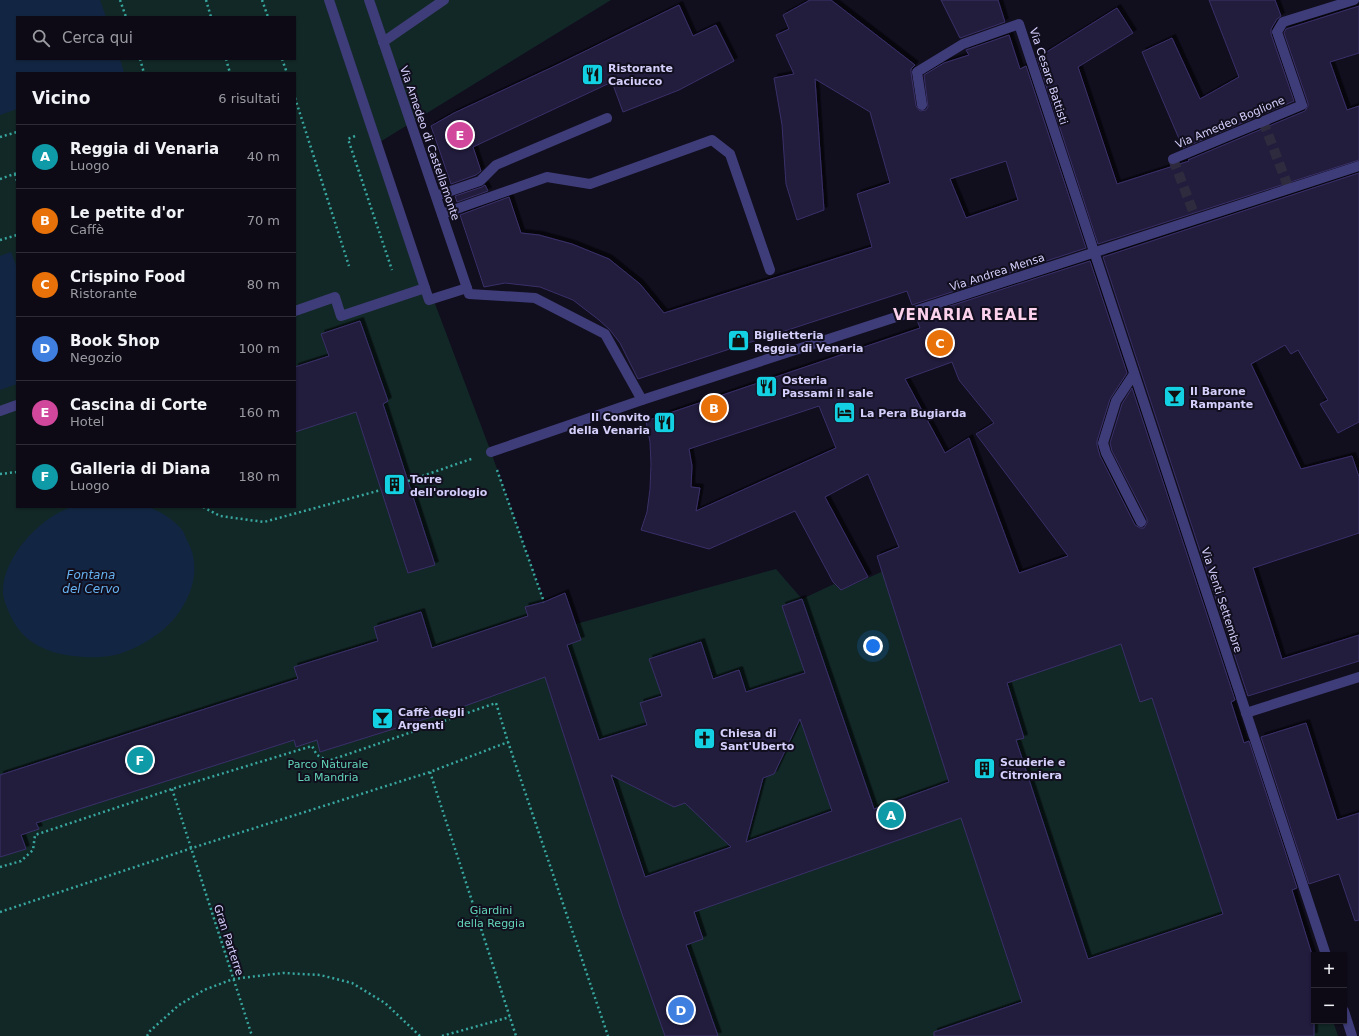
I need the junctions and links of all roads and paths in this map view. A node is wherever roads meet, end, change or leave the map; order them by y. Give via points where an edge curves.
1 (120, 0) edge
2 (206, 0) edge
3 (262, 0) edge
4 (329, 0) edge
5 (369, 0) edge
6 (444, 0) edge
7 (1354, 0) edge
8 (126, 16) edge
9 (211, 16) edge
10 (268, 16) edge
11 (383, 42) junction
12 (140, 60) edge
13 (226, 60) edge
14 (282, 60) edge
15 (144, 72) edge
16 (230, 72) edge
17 (287, 72) edge
18 (296, 101) edge
19 (922, 105) dead end
20 (607, 118) dead end
21 (16, 132) edge
22 (0, 137) edge
23 (1173, 159) dead end
24 (1359, 166) edge
25 (16, 174) edge
26 (0, 179) edge
27 (436, 196) junction
28 (442, 214) junction
29 (16, 235) edge
30 (0, 240) edge
31 (1095, 253) junction
32 (349, 266) dead end
33 (770, 270) dead end
34 (425, 288) junction
35 (468, 291) junction
36 (296, 311) edge
37 (1134, 374) junction
38 (642, 400) junction
39 (16, 405) edge
40 (0, 411) edge
41 (491, 452) junction
42 (16, 472) edge
43 (0, 474) edge
44 (408, 481) dead end
45 (381, 490) dead end
46 (206, 508) edge
47 (1141, 522) dead end
48 (544, 602) dead end
49 (1359, 677) edge
50 (1246, 714) junction
51 (508, 742) junction
52 (430, 772) junction
53 (172, 789) junction
54 (192, 848) junction
55 (0, 867) edge
56 (0, 912) edge
57 (1325, 952) edge
58 (233, 979) junction
59 (510, 1017) junction
60 (1347, 1020) edge
61 (147, 1036) edge
62 (252, 1036) edge
63 (420, 1036) edge
64 (442, 1036) edge
65 (516, 1036) edge
66 (608, 1036) edge
67 (1352, 1036) edge

1 - 8 path
2 - 9 path
3 - 10 path
4 - 34 street
5 - 11 street, Via Amedeo di Castellamonte
6 - 11 street
7 - 23 street, Via Amedeo Boglione via 1283,22 1278,32 1302,104
11 - 27 street, Via Amedeo di Castellamonte
12 - 15 path
13 - 16 path
14 - 17 path
18 - 32 path
19 - 31 street, Via Cesare Battisti via 917,72 963,44 1019,24
20 - 27 street via 496,165 480,181
21 - 22 path
24 - 31 street, Via Andrea Mensa
25 - 26 path
27 - 28 street, Via Amedeo di Castellamonte
28 - 33 street via 548,178 590,184 712,140 730,154
28 - 35 street, Via Amedeo di Castellamonte
29 - 30 path
31 - 37 street, Via Venti Settembre
31 - 38 street, Via Andrea Mensa
34 - 35 street via 429,300
34 - 36 street via 341,316 335,298
35 - 38 street via 535,298 605,334
37 - 47 street via 1116,401 1103,443
37 - 50 street, Via Venti Settembre
38 - 41 street, Via Andrea Mensa
39 - 40 street
41 - 44 path
41 - 48 path
42 - 43 path
45 - 46 path via 264,522 220,516
49 - 50 street
50 - 57 street, Via Venti Settembre
51 - 52 path
51 - 53 path via 496,703 328,761 317,756 312,746
51 - 66 path
52 - 54 path
52 - 59 path
53 - 54 path, Gran Parterre
53 - 55 path via 35,836 33,850 21,861
54 - 56 path
54 - 58 path, Gran Parterre
58 - 61 path via 204,990 179,1005
58 - 62 path, Gran Parterre
58 - 63 path via 283,972 320,975 352,983 385,1003
59 - 64 path
59 - 65 path
60 - 67 street

